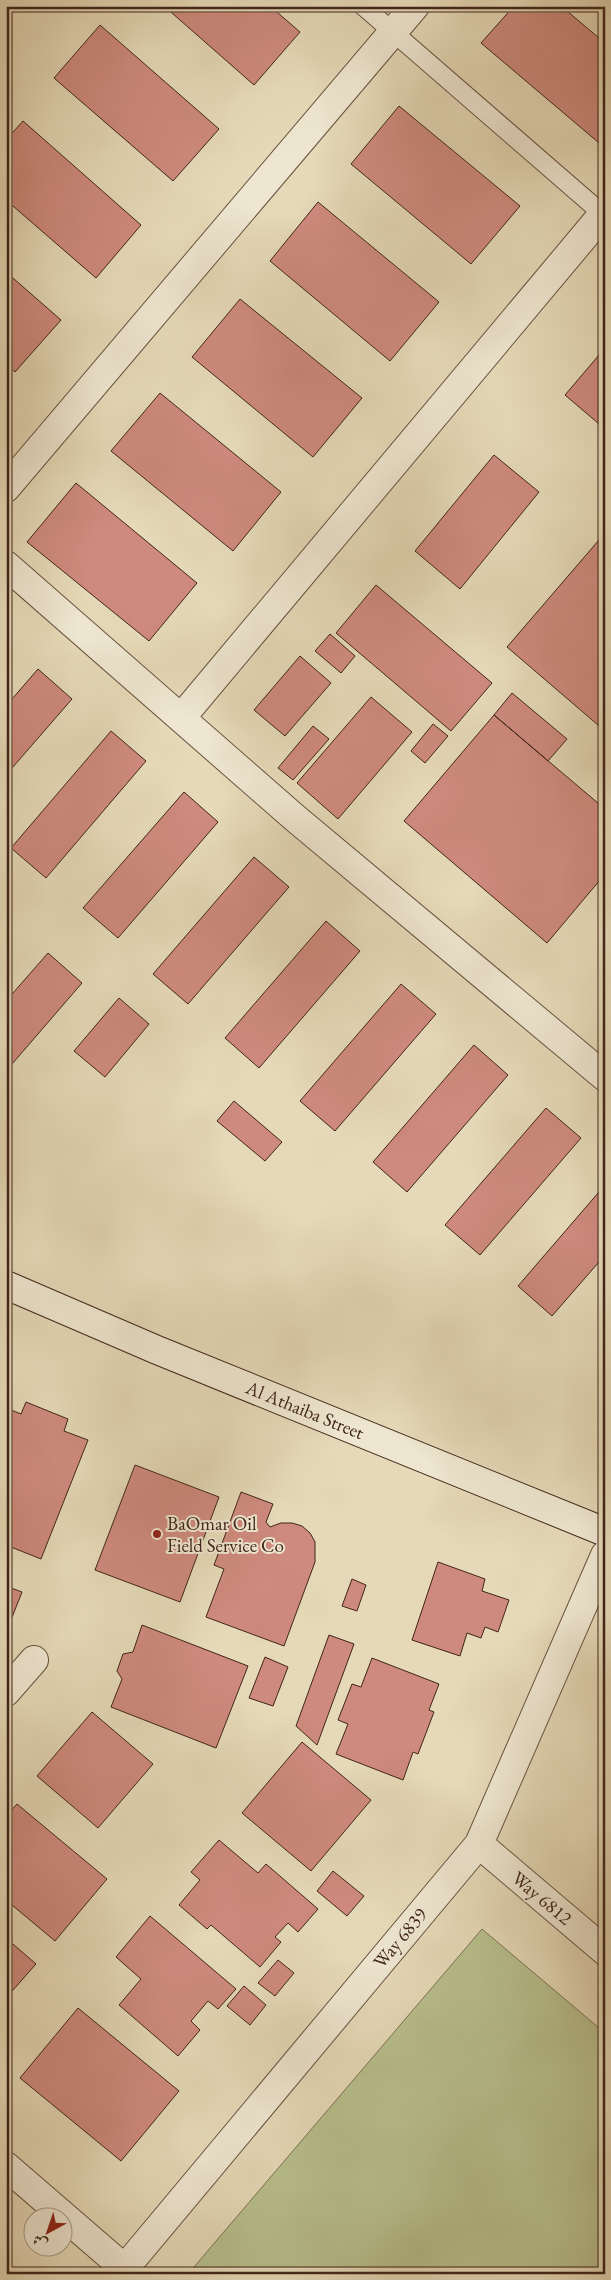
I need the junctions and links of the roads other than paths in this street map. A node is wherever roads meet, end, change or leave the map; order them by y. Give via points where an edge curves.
1 (363, 6) edge
2 (414, 6) edge
3 (393, 32) junction
4 (604, 215) edge
5 (6, 488) edge
6 (6, 566) edge
7 (182, 718) junction
8 (605, 1077) edge
9 (6, 1285) edge
10 (605, 1532) edge
11 (605, 1555) edge
12 (34, 1660) dead end
13 (6, 1692) edge
14 (478, 1844) junction
15 (605, 1952) edge
16 (6, 2166) edge
17 (122, 2271) edge

1 - 3 lane
2 - 3 street
3 - 4 lane
3 - 5 street
4 - 7 street
6 - 7 street
7 - 8 street via 303,824
9 - 10 street, Al Athaiba Street via 157,1350
11 - 14 street, Way 6839
12 - 13 street
14 - 15 street, Way 6812
14 - 17 street, Way 6839
16 - 17 street

